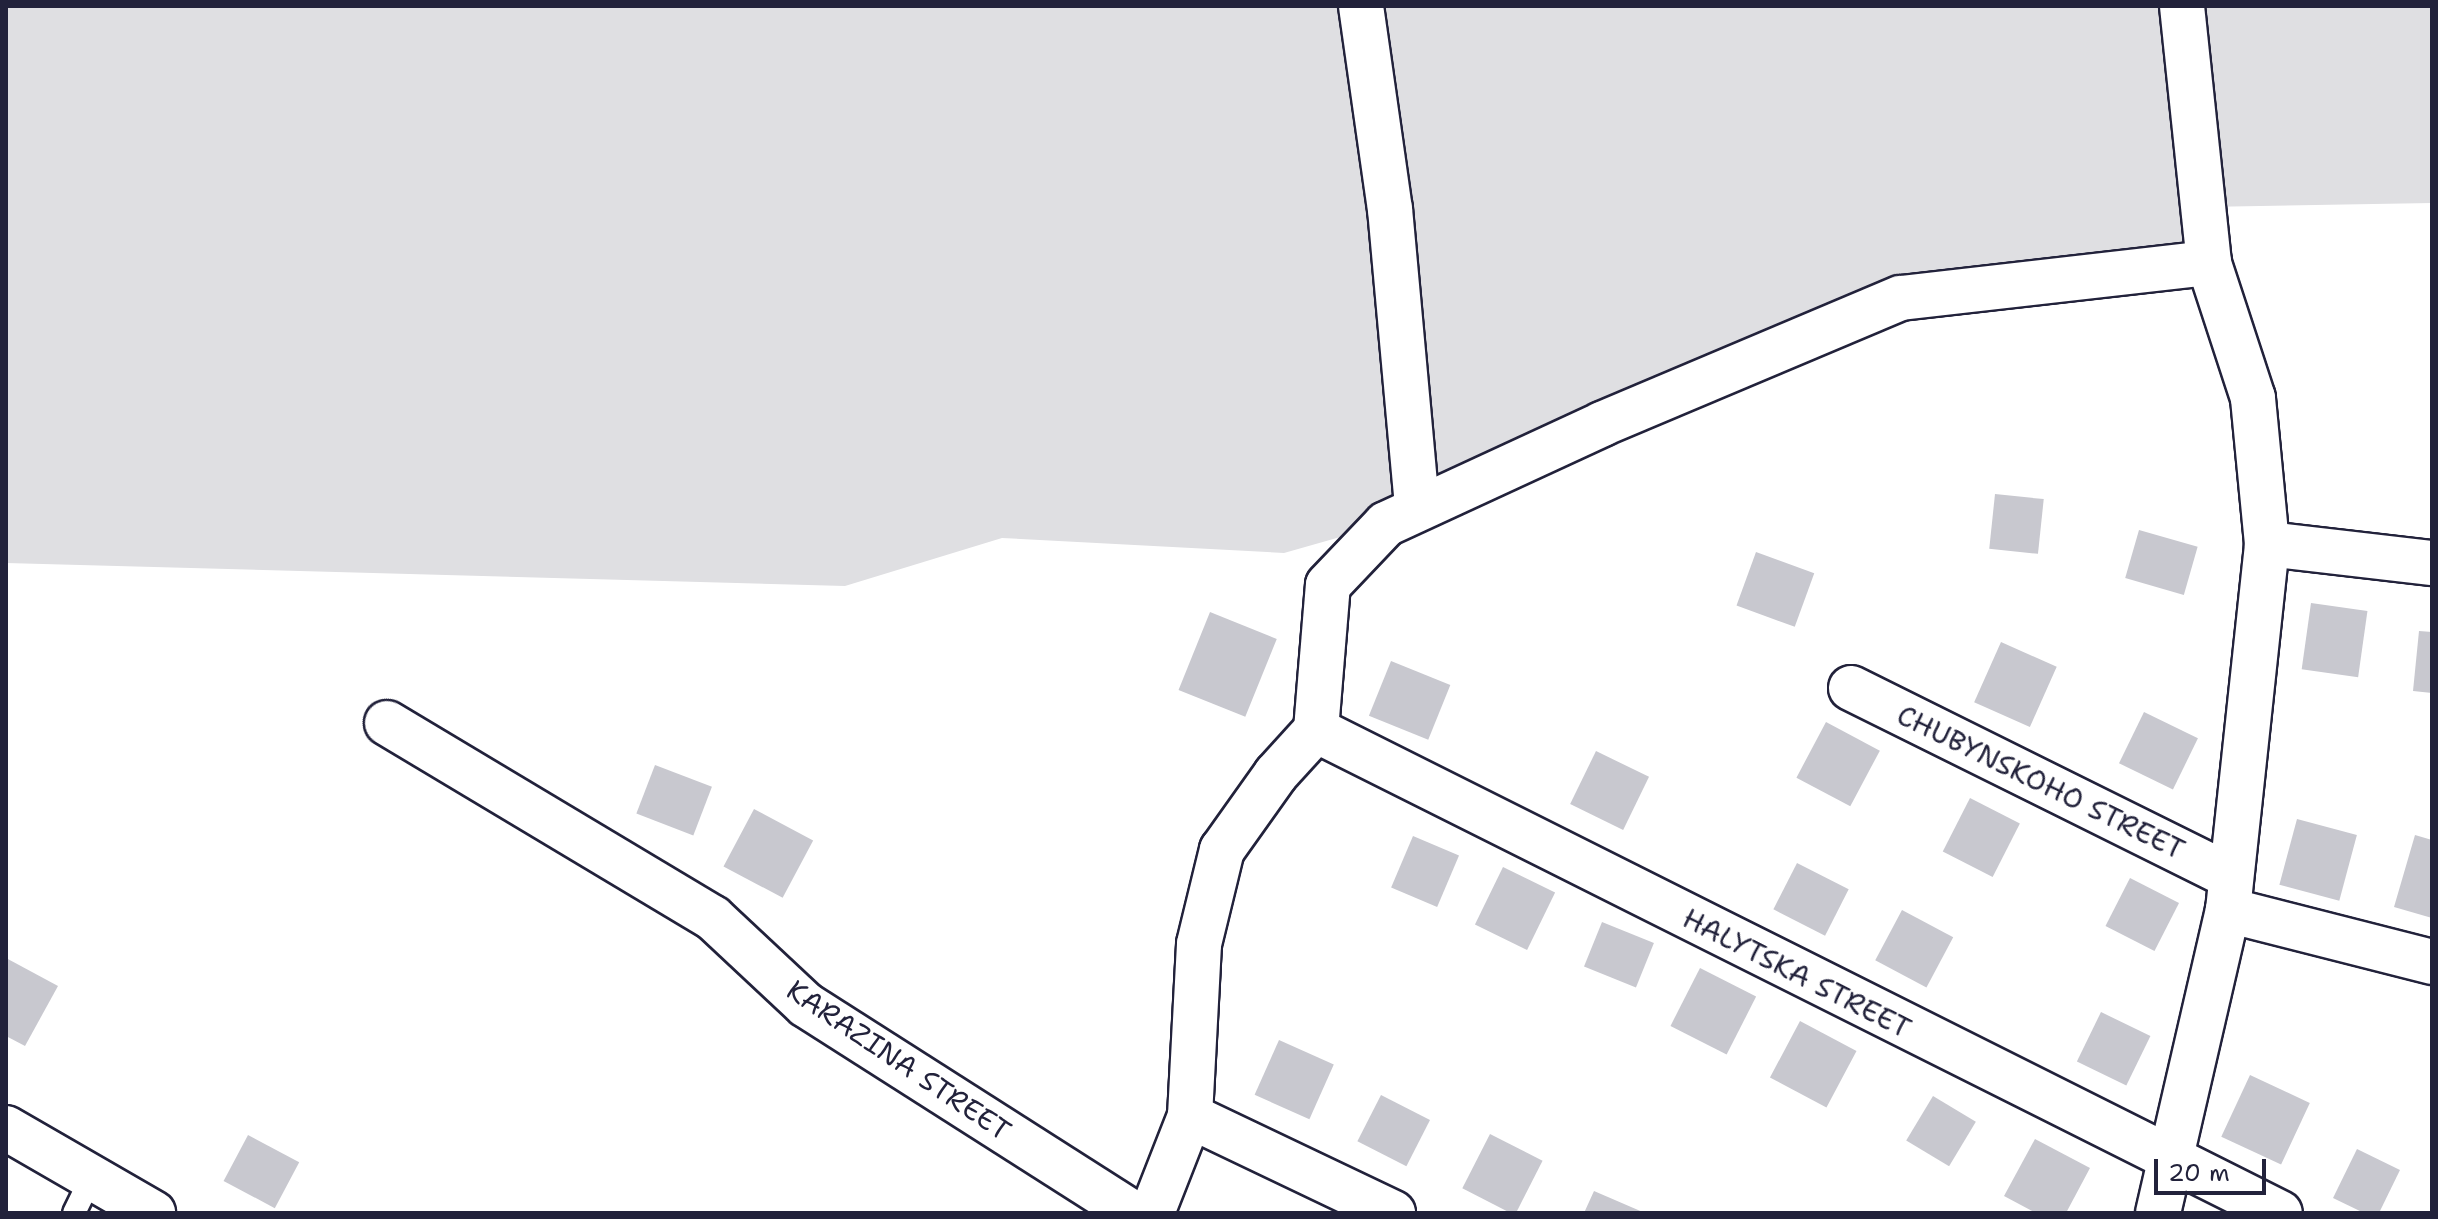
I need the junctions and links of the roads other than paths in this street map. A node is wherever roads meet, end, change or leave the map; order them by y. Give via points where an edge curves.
1 (1361, 6) edge
2 (2182, 6) edge
3 (2209, 263) junction
4 (1417, 507) junction
5 (2267, 544) junction
6 (2432, 563) edge
7 (1851, 688) dead end
8 (387, 723) dead end
9 (1316, 730) junction
10 (2230, 893) junction
11 (2432, 962) edge
12 (1190, 1116) junction
13 (6, 1128) edge
14 (2170, 1161) junction
15 (82, 1196) edge
16 (153, 1213) edge
17 (1132, 1213) edge
18 (1152, 1213) edge
19 (1393, 1213) edge
20 (2158, 1213) edge
21 (2280, 1213) edge

1 - 4 street via 1390,209
2 - 3 street
3 - 4 street via 1901,298
3 - 5 street via 2253,398
4 - 9 street via 1386,524 1328,585
5 - 6 street
5 - 10 street
7 - 10 street, CHUBYNSKOHO STREET
8 - 17 street, KARAZINA STREET via 713,918 806,1005
9 - 12 street via 1276,774 1222,850 1199,944
9 - 14 street, HALYTSKA STREET
10 - 11 street, CHUBYNSKOHO STREET
10 - 14 street
12 - 18 street
12 - 19 street
13 - 15 street
14 - 20 street
14 - 21 street, HALYTSKA STREET
15 - 16 street

